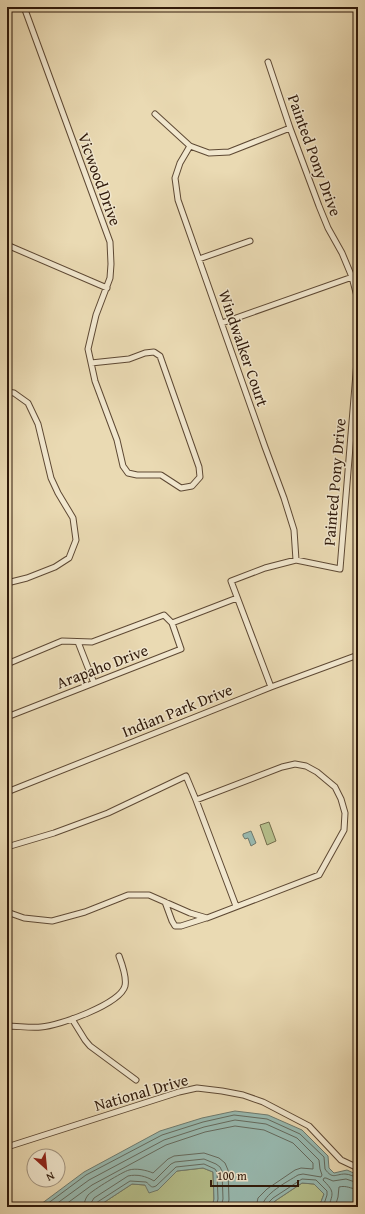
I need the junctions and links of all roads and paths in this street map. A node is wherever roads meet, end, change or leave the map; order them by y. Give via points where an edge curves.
1 (24, 7) edge
2 (268, 62) dead end
3 (155, 114) dead end
4 (290, 128) junction
5 (190, 146) junction
6 (250, 241) dead end
7 (7, 245) edge
8 (199, 259) junction
9 (358, 275) edge
10 (352, 277) junction
11 (107, 288) junction
12 (358, 300) edge
13 (222, 323) junction
14 (358, 349) edge
15 (91, 364) junction
16 (7, 392) edge
17 (296, 560) junction
18 (7, 583) edge
19 (237, 598) junction
20 (172, 623) junction
21 (78, 642) junction
22 (358, 655) edge
23 (7, 664) edge
24 (94, 683) junction
25 (271, 687) junction
26 (7, 717) edge
27 (7, 792) edge
28 (196, 800) junction
29 (7, 846) edge
30 (165, 902) junction
31 (236, 906) junction
32 (7, 912) edge
33 (207, 918) junction
34 (119, 956) dead end
35 (72, 1019) junction
36 (7, 1026) edge
37 (136, 1080) dead end
38 (7, 1147) edge
39 (358, 1168) edge

1 - 11 street, Vicwood Drive via 110,242 112,264
2 - 4 street, Painted Pony Drive
3 - 5 street
4 - 5 street via 229,152 209,153
4 - 10 street, Painted Pony Drive via 328,228
5 - 8 street, Windwalker Court via 180,163 176,178 178,200
6 - 8 street
7 - 11 street
8 - 13 street, Windwalker Court
9 - 10 street
10 - 12 street, Painted Pony Drive
10 - 13 street
11 - 15 street, Vicwood Drive via 90,336 88,349
13 - 17 street, Windwalker Court via 294,530
14 - 17 street, Painted Pony Drive via 340,569
15 - 15 street, Vicwood Drive via 145,353 154,352 160,356 199,467 200,477 192,486 181,488 161,475 128,473
16 - 18 street via 14,393 28,403 38,424 51,478 73,518 76,540 69,558 55,567
17 - 19 street via 231,581
19 - 20 street
19 - 25 street
20 - 21 street via 164,615 92,642
20 - 24 street, Arapaho Drive via 181,649
21 - 23 street via 62,641
21 - 24 street
22 - 25 street, Indian Park Drive
24 - 26 street, Arapaho Drive
25 - 27 street, Indian Park Drive
28 - 29 street via 186,776 108,813 54,833
28 - 31 street
28 - 31 street via 282,766 295,764 306,766 328,780 335,786 341,799 345,813 344,830 319,875
30 - 32 street via 149,895 128,895 85,912 52,921 24,918
30 - 33 street via 190,914
30 - 33 street via 175,926
31 - 33 street
34 - 35 street via 124,970 125,986 120,994 106,1005
35 - 36 street via 42,1027
35 - 37 street via 90,1046
38 - 39 street, National Drive via 197,1088 243,1095 263,1102 309,1126 341,1160

